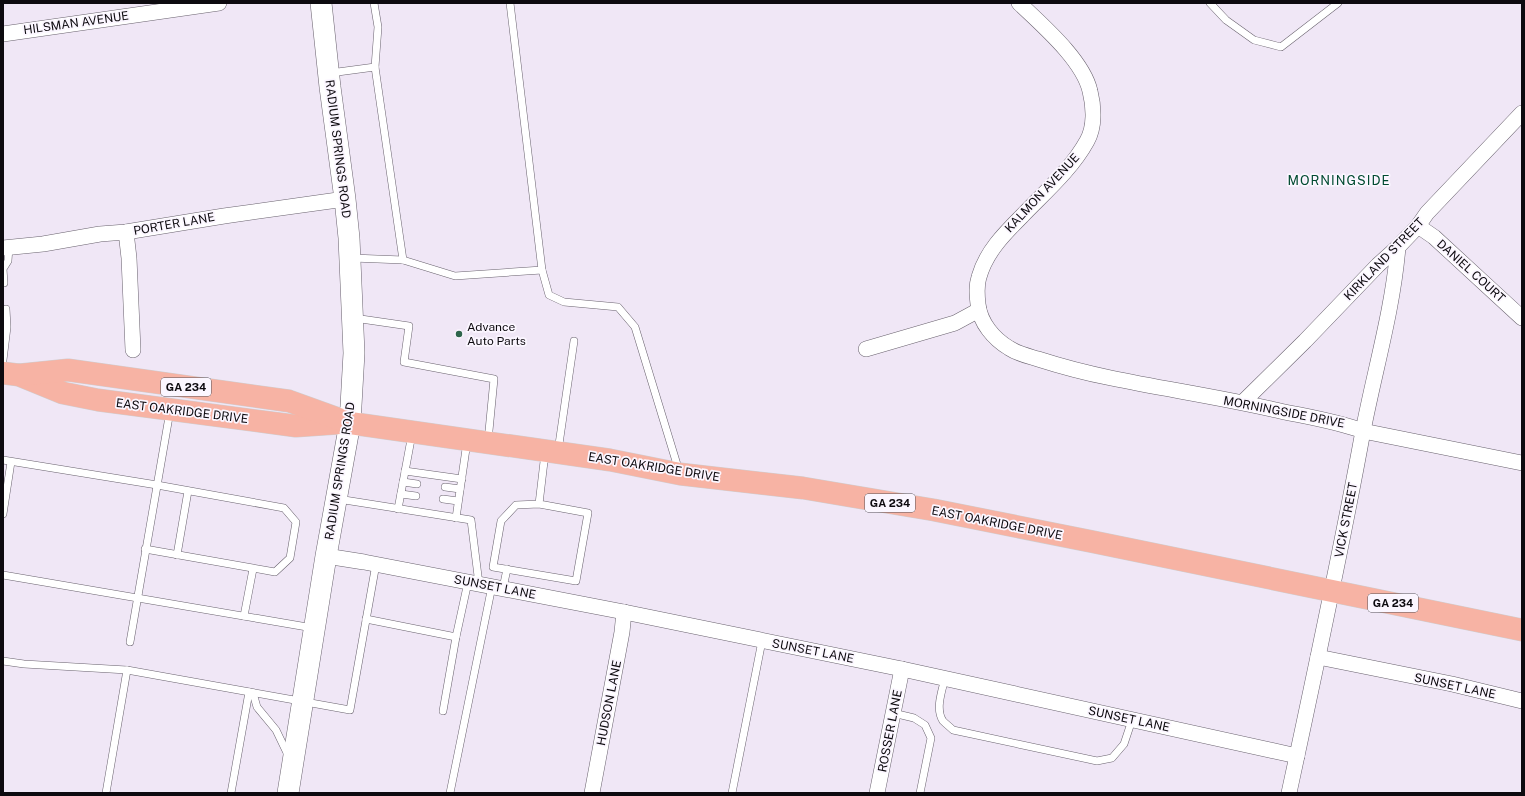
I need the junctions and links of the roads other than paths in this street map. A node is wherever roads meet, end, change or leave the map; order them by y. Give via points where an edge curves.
1 (219, 3) edge
2 (321, 3) edge
3 (374, 3) edge
4 (510, 3) edge
5 (1019, 3) edge
6 (1210, 3) edge
7 (1338, 3) edge
8 (3, 34) edge
9 (375, 67) junction
10 (329, 73) junction
11 (1522, 113) edge
12 (345, 199) junction
13 (1418, 226) junction
14 (126, 232) junction
15 (6, 247) edge
16 (1398, 247) junction
17 (350, 258) junction
18 (402, 260) junction
19 (3, 270) edge
20 (542, 270) junction
21 (4, 283) dead end
22 (6, 309) dead end
23 (979, 310) junction
24 (352, 318) junction
25 (1522, 318) edge
26 (5, 327) edge
27 (574, 341) dead end
28 (866, 349) dead end
29 (133, 350) dead end
30 (3, 360) edge
31 (1045, 362) joint
32 (11, 374) edge
33 (1243, 402) junction
34 (170, 409) junction
35 (350, 423) junction
36 (1363, 431) junction
37 (412, 432) junction
38 (478, 441) junction
39 (552, 452) junction
40 (3, 460) edge
41 (12, 462) junction
42 (1522, 463) edge
43 (405, 471) junction
44 (680, 474) junction
45 (462, 478) junction
46 (403, 482) junction
47 (417, 484) dead end
48 (157, 485) junction
49 (445, 487) dead end
50 (460, 489) junction
51 (188, 491) junction
52 (401, 494) junction
53 (416, 496) dead end
54 (336, 499) junction
55 (443, 499) dead end
56 (458, 501) junction
57 (539, 504) junction
58 (398, 509) junction
59 (3, 514) edge
60 (456, 518) junction
61 (145, 549) junction
62 (176, 555) junction
63 (326, 556) junction
64 (376, 564) junction
65 (253, 568) junction
66 (507, 569) junction
67 (3, 575) edge
68 (486, 585) junction
69 (1332, 591) junction
70 (137, 598) junction
71 (624, 612) junction
72 (244, 616) junction
73 (366, 619) junction
74 (315, 628) junction
75 (1522, 630) edge
76 (456, 637) junction
77 (762, 641) junction
78 (130, 642) dead end
79 (1318, 657) junction
80 (3, 660) edge
81 (902, 669) junction
82 (127, 670) junction
83 (944, 678) junction
84 (251, 692) junction
85 (1522, 701) edge
86 (303, 702) junction
87 (443, 711) dead end
88 (893, 713) junction
89 (1132, 720) junction
90 (1297, 756) junction
91 (292, 764) junction
92 (106, 793) edge
93 (231, 793) edge
94 (288, 793) edge
95 (450, 793) edge
96 (592, 793) edge
97 (732, 793) edge
98 (877, 793) edge
99 (920, 793) edge
100 (1289, 793) edge

1 - 8 street, HILSMAN AVENUE
2 - 10 main road, RADIUM SPRINGS ROAD
3 - 9 lane via 378,27
4 - 20 lane
5 - 23 street, KALMON AVENUE via 1053,36 1084,73 1093,105 1093,121 1087,141 1075,159 1002,236 985,261 977,291
6 - 7 lane via 1226,20 1254,40 1281,48
9 - 10 lane
9 - 18 lane
10 - 12 main road, RADIUM SPRINGS ROAD
11 - 13 street, KIRKLAND STREET
12 - 14 street, PORTER LANE
12 - 17 main road, RADIUM SPRINGS ROAD
13 - 16 street, KIRKLAND STREET
13 - 25 street, DANIEL COURT via 1434,237
14 - 15 street, PORTER LANE
14 - 29 street
15 - 19 lane via 8,261
16 - 33 street, KIRKLAND STREET
16 - 36 street, VICK STREET via 1395,279
17 - 18 lane
17 - 24 main road, RADIUM SPRINGS ROAD
18 - 20 lane via 454,276
19 - 21 lane
20 - 44 lane via 549,295 564,302 618,307 635,327
22 - 26 lane
23 - 28 street via 955,323
23 - 31 street, KALMON AVENUE via 984,323 1003,345 1014,352
24 - 35 main road, RADIUM SPRINGS ROAD via 354,353
24 - 38 lane via 409,326 404,362 494,379
26 - 30 lane
27 - 39 lane
31 - 33 street, MORNINGSIDE DRIVE via 1075,371
32 - 34 main road, EAST OAKRIDGE DRIVE / GA 234 via 63,393
32 - 35 main road, EAST OAKRIDGE DRIVE / GA 234 via 68,370 289,401
33 - 36 street, MORNINGSIDE DRIVE via 1343,423
34 - 35 main road, EAST OAKRIDGE DRIVE / GA 234 via 296,426
34 - 48 lane
35 - 37 main road, EAST OAKRIDGE DRIVE / GA 234
35 - 54 main road, RADIUM SPRINGS ROAD
36 - 42 street, MORNINGSIDE DRIVE
36 - 69 street, VICK STREET
37 - 38 main road, EAST OAKRIDGE DRIVE / GA 234
37 - 43 lane
38 - 39 main road, EAST OAKRIDGE DRIVE / GA 234
38 - 45 lane
39 - 44 main road, EAST OAKRIDGE DRIVE / GA 234
39 - 57 lane
40 - 41 lane
41 - 48 lane
41 - 59 lane
43 - 45 lane
43 - 46 lane
44 - 69 main road, EAST OAKRIDGE DRIVE / GA 234 via 803,488 934,510
45 - 50 lane
46 - 47 lane
46 - 52 lane
48 - 51 lane
48 - 61 lane
49 - 50 lane
50 - 56 lane
51 - 62 lane
51 - 65 lane via 284,508 296,522 290,558 275,572
52 - 53 lane
52 - 58 lane
54 - 58 lane
54 - 63 main road, RADIUM SPRINGS ROAD
55 - 56 lane
56 - 60 lane
57 - 66 lane via 516,505 501,521 493,567
57 - 66 lane via 588,513 576,581
58 - 60 lane
60 - 68 lane via 471,520
61 - 62 lane
61 - 70 lane
62 - 65 lane
63 - 64 street, SUNSET LANE
63 - 74 main road, RADIUM SPRINGS ROAD
64 - 68 street, SUNSET LANE
64 - 73 lane
65 - 72 lane
66 - 68 lane
67 - 70 lane
68 - 71 street, SUNSET LANE
68 - 76 lane
68 - 95 lane
69 - 75 main road, EAST OAKRIDGE DRIVE / GA 234
69 - 79 street, VICK STREET
70 - 72 lane
70 - 78 lane
71 - 77 street, SUNSET LANE
71 - 96 street, HUDSON LANE
72 - 74 lane
73 - 76 lane
73 - 86 lane via 350,710
74 - 86 main road, RADIUM SPRINGS ROAD
76 - 87 lane
77 - 81 street, SUNSET LANE
77 - 97 lane
79 - 85 street, SUNSET LANE
79 - 90 street, VICK STREET
80 - 82 lane via 24,664
81 - 83 street, SUNSET LANE
81 - 88 street, ROSSER LANE
82 - 84 lane
82 - 92 lane
83 - 89 street, SUNSET LANE
83 - 89 lane via 940,709 943,720 953,730 1097,762 1112,758 1124,744
84 - 86 lane
84 - 91 lane via 257,707 276,730
84 - 93 lane
86 - 91 main road, RADIUM SPRINGS ROAD
88 - 98 street, ROSSER LANE
88 - 99 lane via 914,718 925,725 931,738
89 - 90 street, SUNSET LANE
90 - 100 street, VICK STREET
91 - 94 main road, RADIUM SPRINGS ROAD

